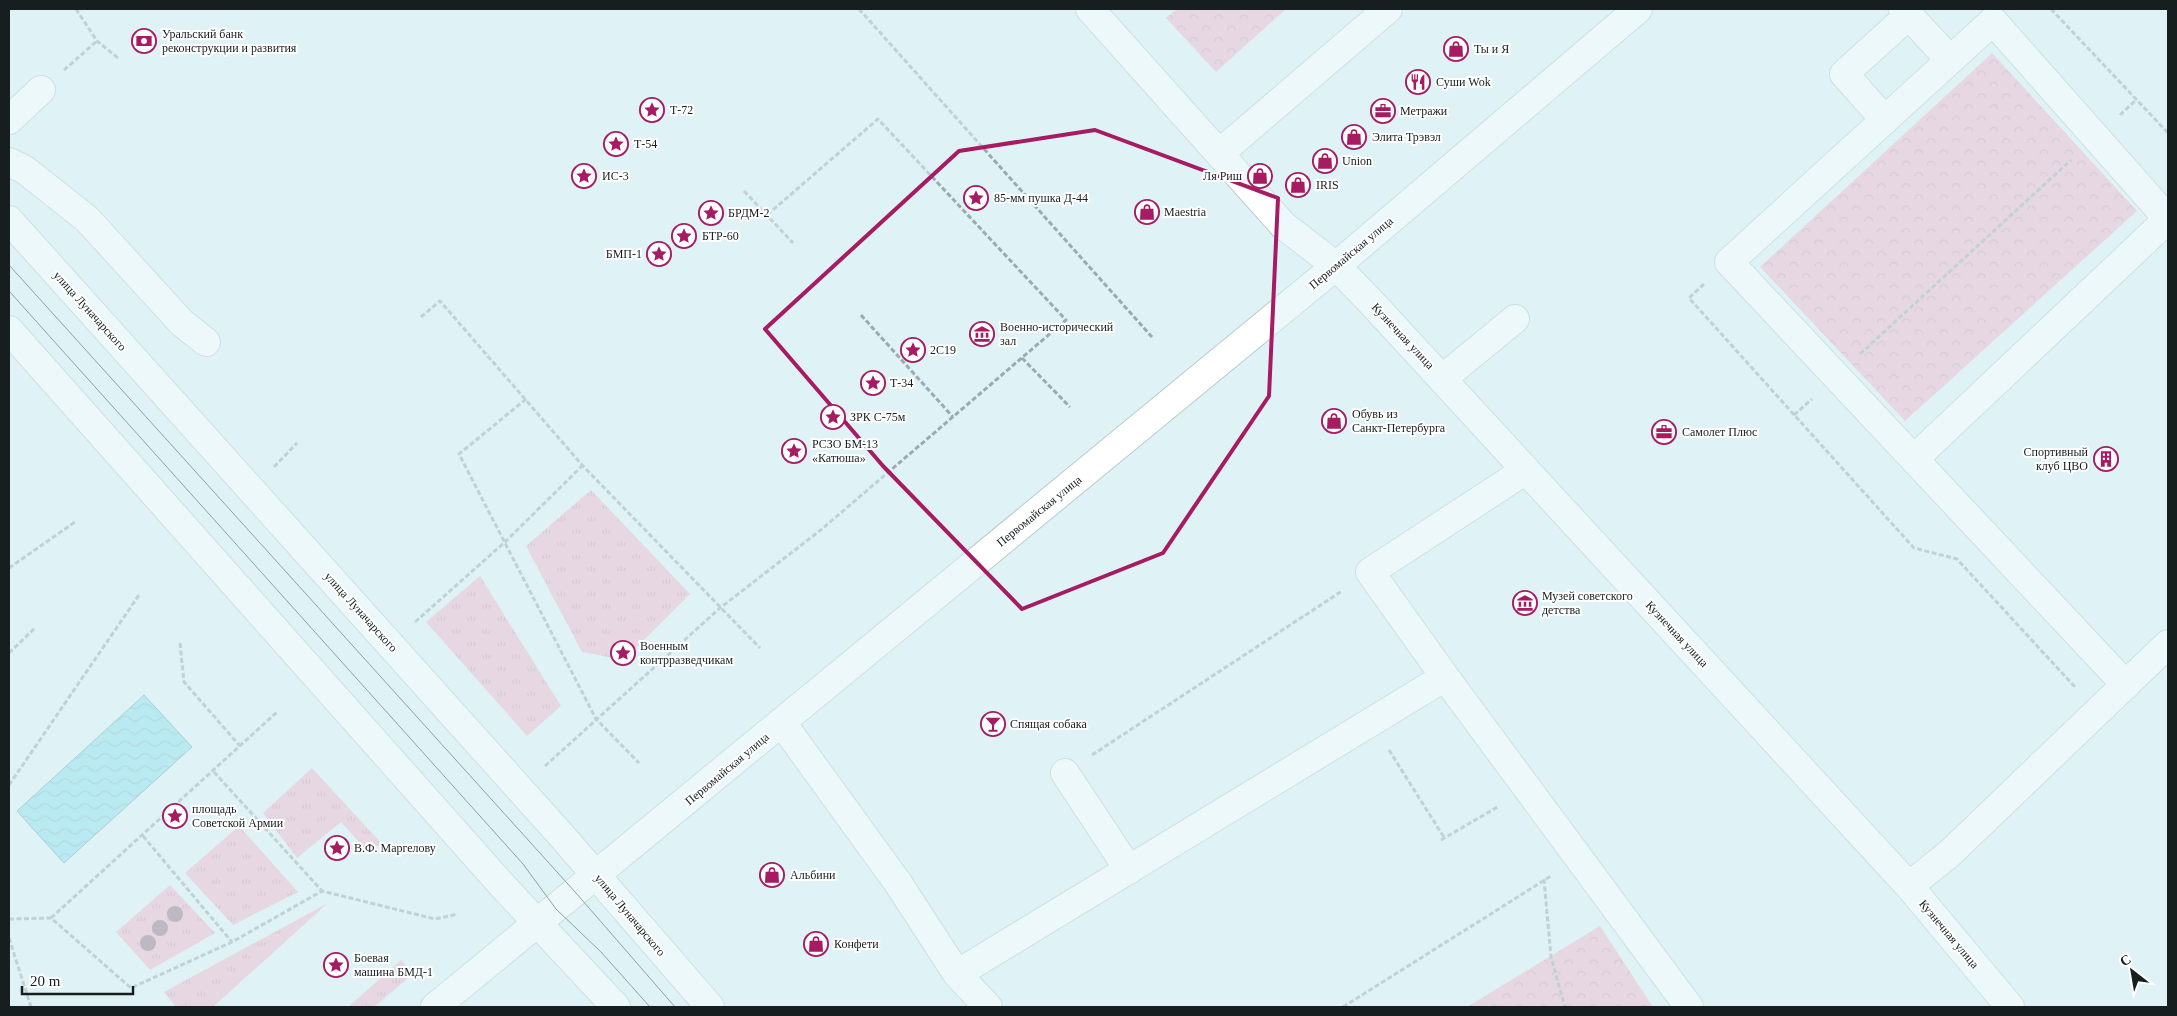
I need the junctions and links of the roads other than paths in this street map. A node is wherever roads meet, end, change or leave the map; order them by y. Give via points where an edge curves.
1 (1090, 9) edge
2 (1388, 9) edge
3 (1638, 9) edge
4 (1906, 12) edge
5 (1950, 60) junction
6 (41, 90) road end
7 (9, 120) edge
8 (1885, 120) junction
9 (1221, 152) junction
10 (9, 162) edge
11 (2168, 219) edge
12 (9, 220) edge
13 (1336, 266) junction
14 (1515, 320) dead end
15 (9, 330) edge
16 (206, 342) dead end
17 (1442, 378) junction
18 (1914, 459) junction
19 (1526, 470) junction
20 (2168, 644) edge
21 (1445, 678) junction
22 (2126, 685) junction
23 (782, 723) junction
24 (1065, 773) road end
25 (1129, 870) junction
26 (597, 876) junction
27 (1909, 886) junction
28 (538, 924) junction
29 (957, 974) junction
30 (435, 1007) edge
31 (616, 1007) edge
32 (710, 1007) edge
33 (988, 1007) edge
34 (1689, 1007) edge
35 (2010, 1007) edge

1 - 9 street, Кузнечная улица
2 - 9 street
3 - 13 street, Первомайская улица
4 - 5 street
4 - 8 street via 1844,74
5 - 8 street
5 - 11 street via 1993,21
6 - 7 street
8 - 18 street via 1729,262
9 - 13 street, Кузнечная улица via 1283,225
10 - 16 street via 26,170 86,218 182,323
11 - 18 street
12 - 26 street, улица Луначарского
13 - 17 street, Кузнечная улица
13 - 23 street, Первомайская улица
14 - 17 street
15 - 28 street
17 - 19 street, Кузнечная улица
18 - 22 street
19 - 21 street via 1370,572
19 - 27 street, Кузнечная улица
20 - 22 street
21 - 25 street
21 - 34 street
22 - 27 street via 1955,848
23 - 26 street, Первомайская улица
23 - 29 street via 898,883
24 - 25 street
25 - 29 street
26 - 28 street, Первомайская улица
26 - 32 street, улица Луначарского
27 - 35 street, Кузнечная улица
28 - 30 street, Первомайская улица
28 - 31 street
29 - 33 street

